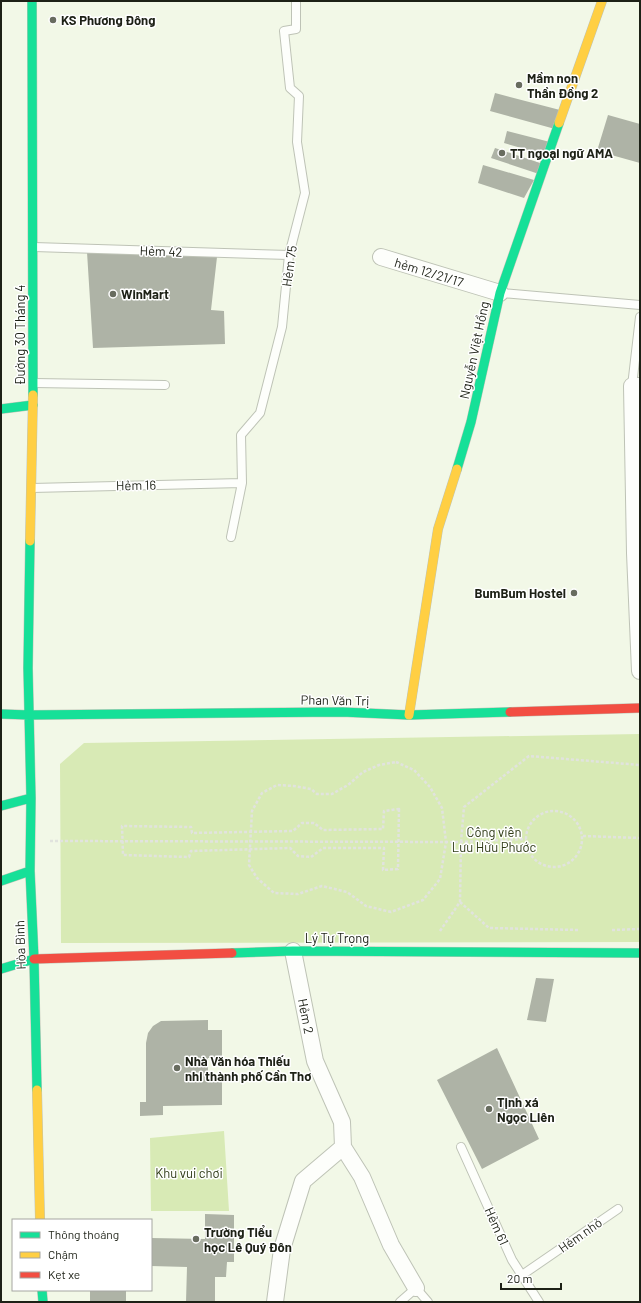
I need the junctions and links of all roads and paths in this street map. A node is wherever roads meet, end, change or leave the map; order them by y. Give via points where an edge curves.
1 (32, 1) edge
2 (296, 1) edge
3 (602, 1) edge
4 (33, 247) junction
5 (289, 255) junction
6 (381, 257) dead end
7 (500, 293) junction
8 (640, 305) edge
9 (640, 317) edge
10 (33, 383) junction
11 (165, 385) dead end
12 (636, 386) edge
13 (33, 405) junction
14 (1, 409) edge
15 (242, 483) junction
16 (31, 488) junction
17 (231, 537) dead end
18 (637, 553) edge
19 (28, 668) joint
20 (640, 671) edge
21 (640, 708) edge
22 (1, 714) edge
23 (29, 715) junction
24 (410, 715) junction
25 (640, 765) edge
26 (31, 798) junction
27 (1, 806) edge
28 (252, 832) junction
29 (583, 836) junction
30 (640, 838) edge
31 (526, 839) junction
32 (122, 840) junction
33 (30, 841) junction
34 (250, 842) junction
35 (399, 842) junction
36 (446, 842) junction
37 (461, 842) junction
38 (250, 850) junction
39 (30, 871) junction
40 (1, 881) edge
41 (460, 902) junction
42 (640, 929) edge
43 (583, 930) dead end
44 (606, 930) dead end
45 (293, 951) junction
46 (432, 951) junction
47 (640, 953) edge
48 (34, 960) junction
49 (1, 969) edge
50 (343, 1147) junction
51 (461, 1147) dead end
52 (618, 1209) dead end
53 (40, 1219) edge
54 (522, 1275) junction
55 (416, 1288) junction
56 (42, 1291) edge
57 (43, 1302) edge
58 (275, 1302) edge
59 (400, 1302) edge
60 (428, 1302) edge
61 (539, 1302) edge

1 - 4 street, Đường 30 Tháng 4
2 - 5 lane, Hẻm 75 via 296,29 284,31 290,88 299,96 297,142 305,193
3 - 7 street, Nguyễn Việt Hồng
4 - 5 lane, Hẻm 42
4 - 10 street, Đường 30 Tháng 4
5 - 15 lane, Hẻm 75 via 282,327 260,413 241,435
6 - 7 street, hẻm 12/21/17
7 - 8 lane
7 - 24 street, Nguyễn Việt Hồng via 471,422 438,529
9 - 12 lane
10 - 11 lane
10 - 13 street, Đường 30 Tháng 4
12 - 18 street
13 - 14 street
13 - 16 street, Đường 30 Tháng 4
15 - 16 lane, Hẻm 16
15 - 17 lane, Hẻm 75
16 - 19 street, Đường 30 Tháng 4
18 - 20 street
19 - 23 street, Hòa Bình
21 - 24 street, Phan Văn Trị
22 - 23 street, Phan Văn Trị
23 - 24 street, Phan Văn Trị via 334,712
23 - 26 street, Hòa Bình
25 - 37 path via 529,756 464,807
26 - 27 street
26 - 33 street, Hòa Bình
28 - 32 path via 192,833 191,827 122,826
28 - 34 path
28 - 35 path via 293,831 302,823 314,823 323,830 383,829 384,811 399,809
28 - 36 path via 252,811 262,793 277,785 311,789 317,794 332,794 363,772 379,765 396,762 414,770 430,787 442,808
29 - 30 path
29 - 31 path via 575,820 563,812 548,811 532,821
29 - 31 path via 582,846 575,858 564,866 555,867 546,866 535,859
31 - 37 path
32 - 33 path
32 - 34 path
32 - 38 path via 123,855 189,856 191,851
33 - 39 street, Hòa Bình
34 - 35 path
34 - 38 path
35 - 36 path
35 - 38 path via 398,869 383,870 384,848 323,848 311,857 298,856 290,848
36 - 37 path
36 - 38 path via 440,879 423,900 391,912 366,906 347,892 322,886 298,894 274,893 257,878 249,865
37 - 41 path
39 - 40 street
39 - 48 street, Hòa Bình
41 - 43 path via 489,928
41 - 46 path via 432,942
42 - 44 path
45 - 46 street, Lý Tự Trọng
45 - 48 street, Lý Tự Trọng
45 - 50 street, Hẻm 2 via 315,1061 342,1122
46 - 47 street, Lý Tự Trọng
48 - 49 street, Lý Tự Trọng
48 - 53 street, Hòa Bình
50 - 55 street via 362,1177 391,1245
50 - 58 street via 303,1181 282,1249
51 - 54 lane, Hẻm 61 via 512,1260
52 - 54 lane, Hẻm nhỏ
54 - 61 lane, Hẻm 61
55 - 59 lane
55 - 60 lane
56 - 57 street

